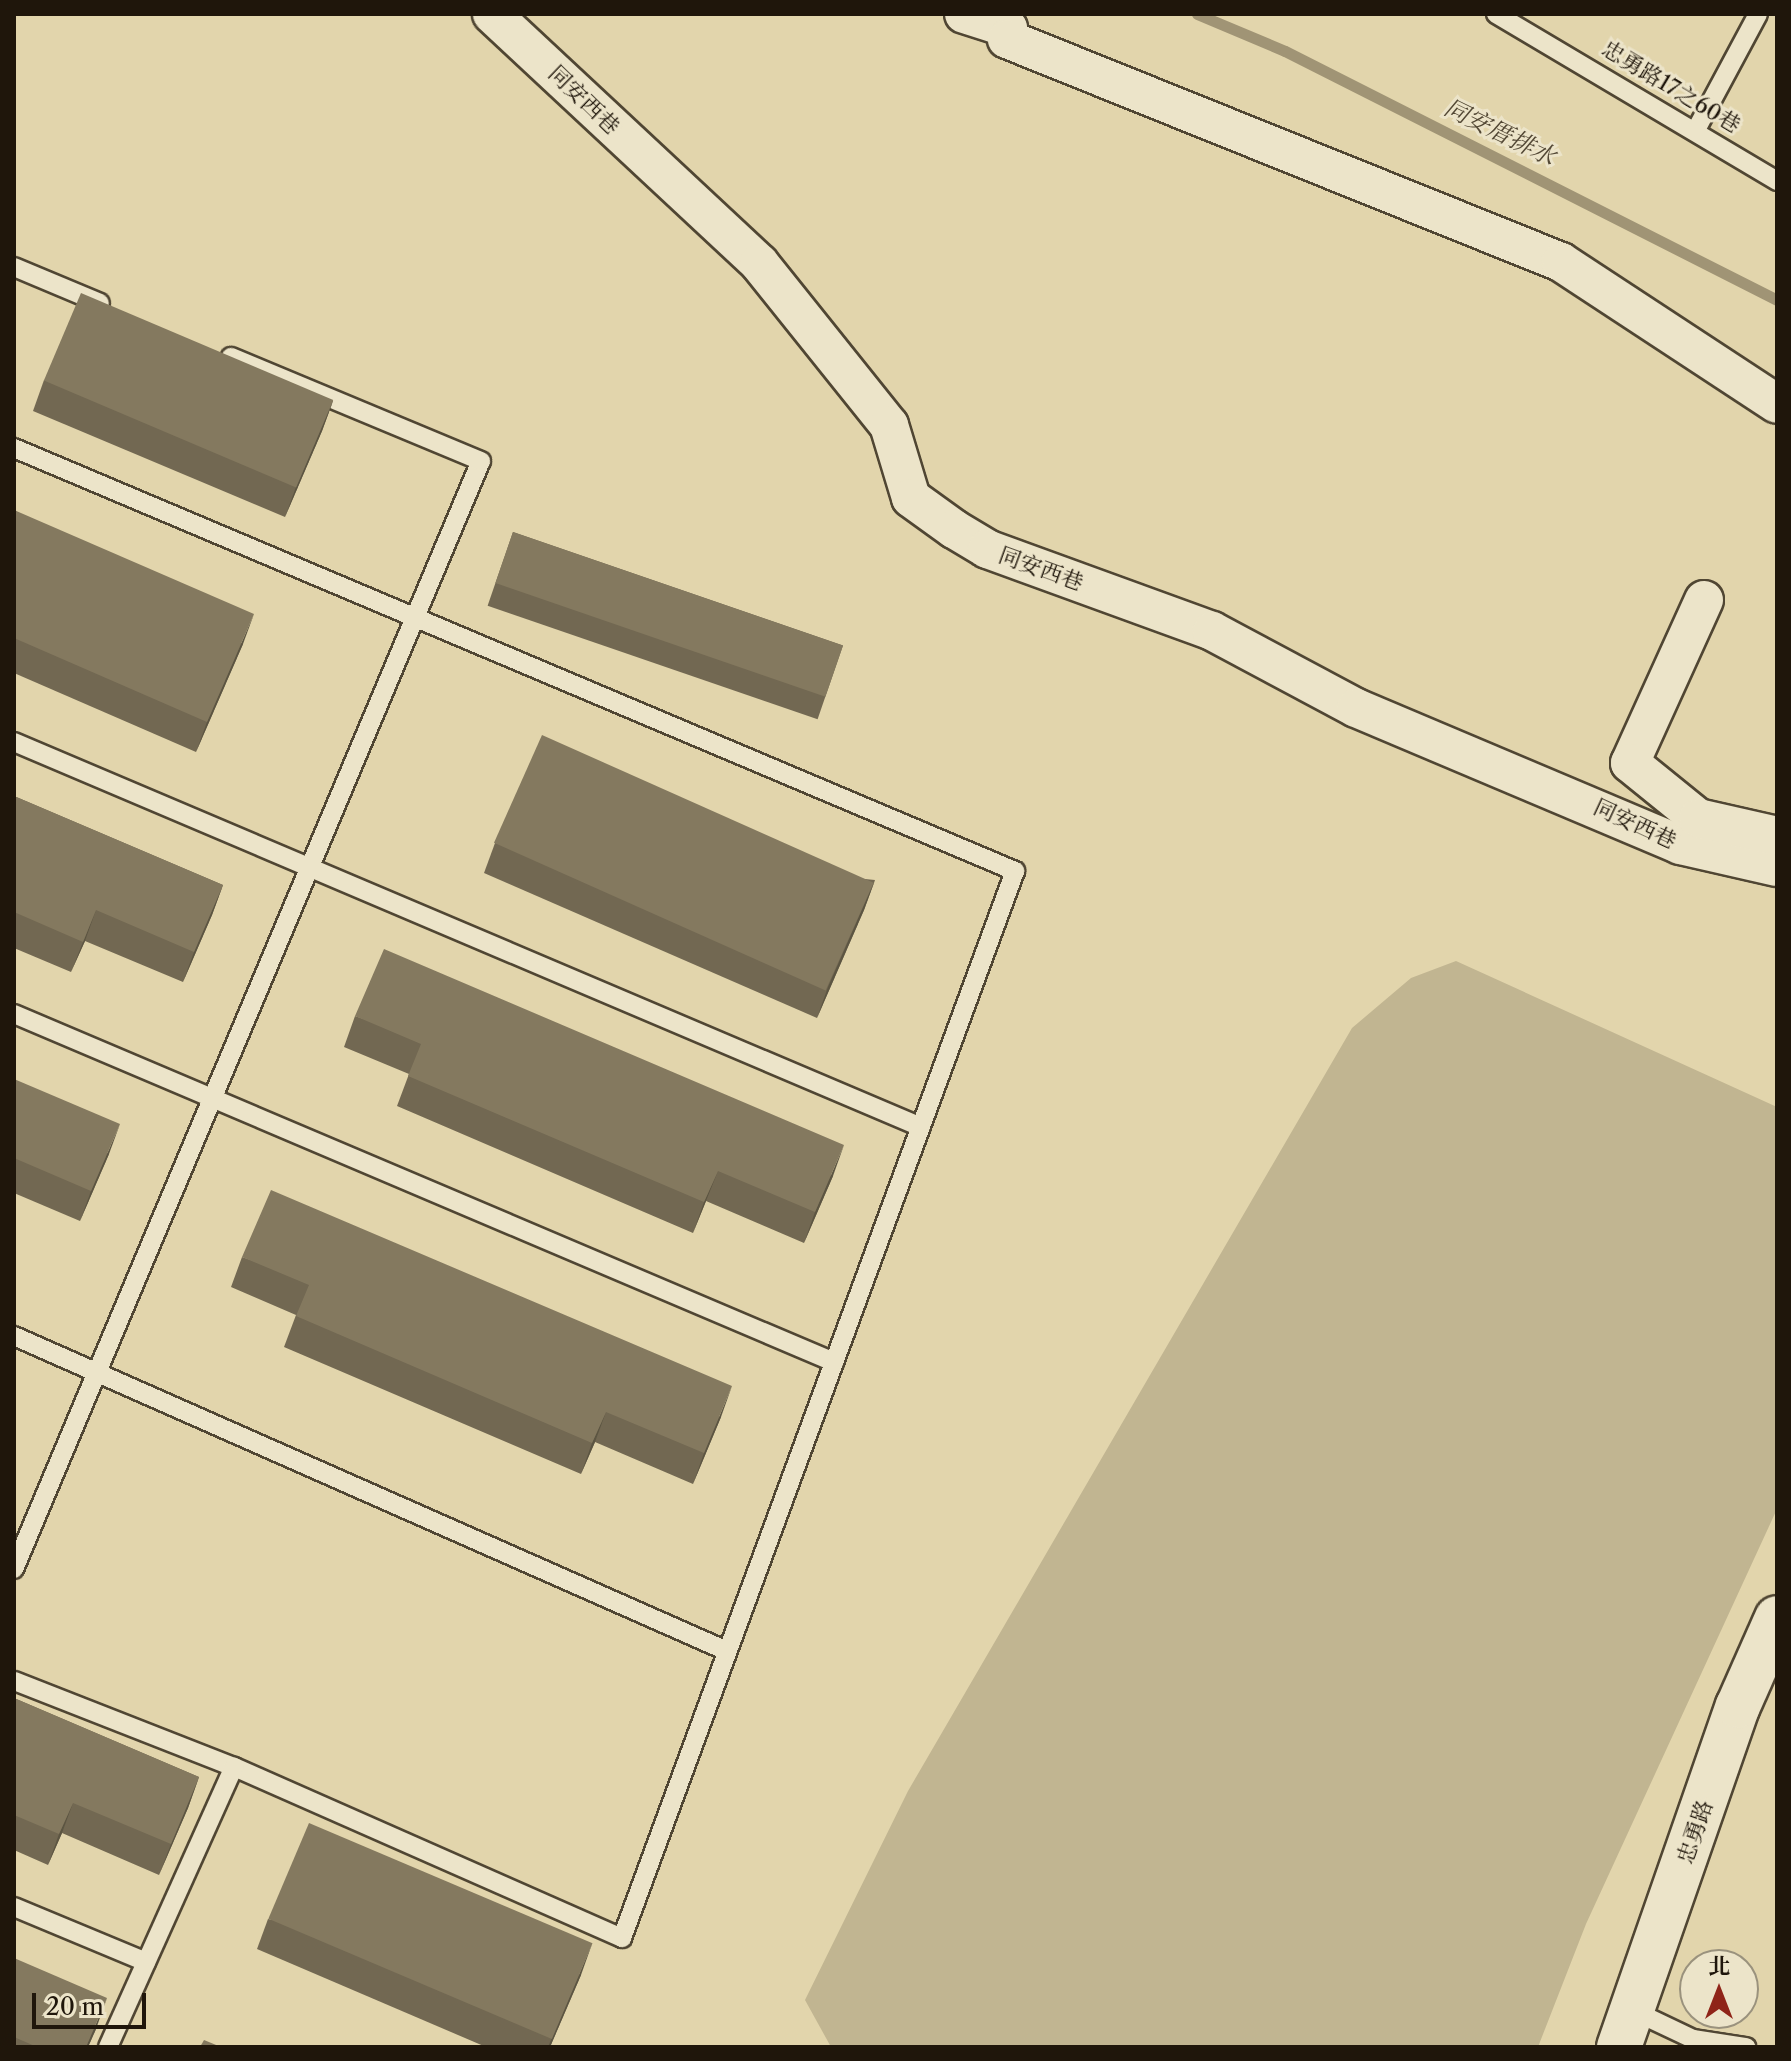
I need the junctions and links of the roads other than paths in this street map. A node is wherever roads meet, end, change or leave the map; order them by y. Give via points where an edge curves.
1 (492, 14) edge
2 (964, 14) edge
3 (1496, 14) edge
4 (1758, 14) edge
5 (1008, 21) edge
6 (1697, 128) junction
7 (1777, 181) edge
8 (14, 267) edge
9 (116, 309) edge
10 (204, 346) edge
11 (1777, 404) edge
12 (14, 448) edge
13 (1704, 600) dead end
14 (415, 617) junction
15 (14, 742) edge
16 (1777, 836) edge
17 (1777, 867) edge
18 (309, 868) junction
19 (14, 1014) edge
20 (213, 1096) junction
21 (921, 1127) junction
22 (14, 1336) edge
23 (834, 1362) junction
24 (98, 1371) junction
25 (14, 1569) edge
26 (1777, 1618) edge
27 (727, 1651) junction
28 (14, 1681) edge
29 (234, 1767) junction
30 (14, 1907) edge
31 (146, 1962) junction
32 (1627, 2029) edge
33 (108, 2047) edge
34 (1746, 2047) edge

1 - 17 street, 同安西巷 via 759,263 889,425 911,498 954,529 987,549 1212,631 1343,702 1680,845
2 - 5 street
3 - 6 lane, 忠勇路17之60巷
4 - 6 lane
5 - 11 street via 1007,39 1561,262
6 - 7 lane, 忠勇路17之60巷
8 - 9 lane
10 - 14 lane via 481,461
12 - 14 lane
13 - 16 street via 1630,763 1698,818
14 - 18 lane
14 - 21 lane via 1015,871
15 - 18 lane
18 - 20 lane
18 - 21 lane
19 - 20 lane
20 - 23 lane
20 - 24 lane
21 - 23 lane
22 - 24 lane
23 - 27 lane
24 - 25 lane
24 - 27 lane
26 - 32 main road, 忠勇路 via 1738,1706
27 - 29 lane via 622,1938
28 - 29 lane
29 - 31 lane
30 - 31 lane
31 - 33 lane
32 - 34 lane

